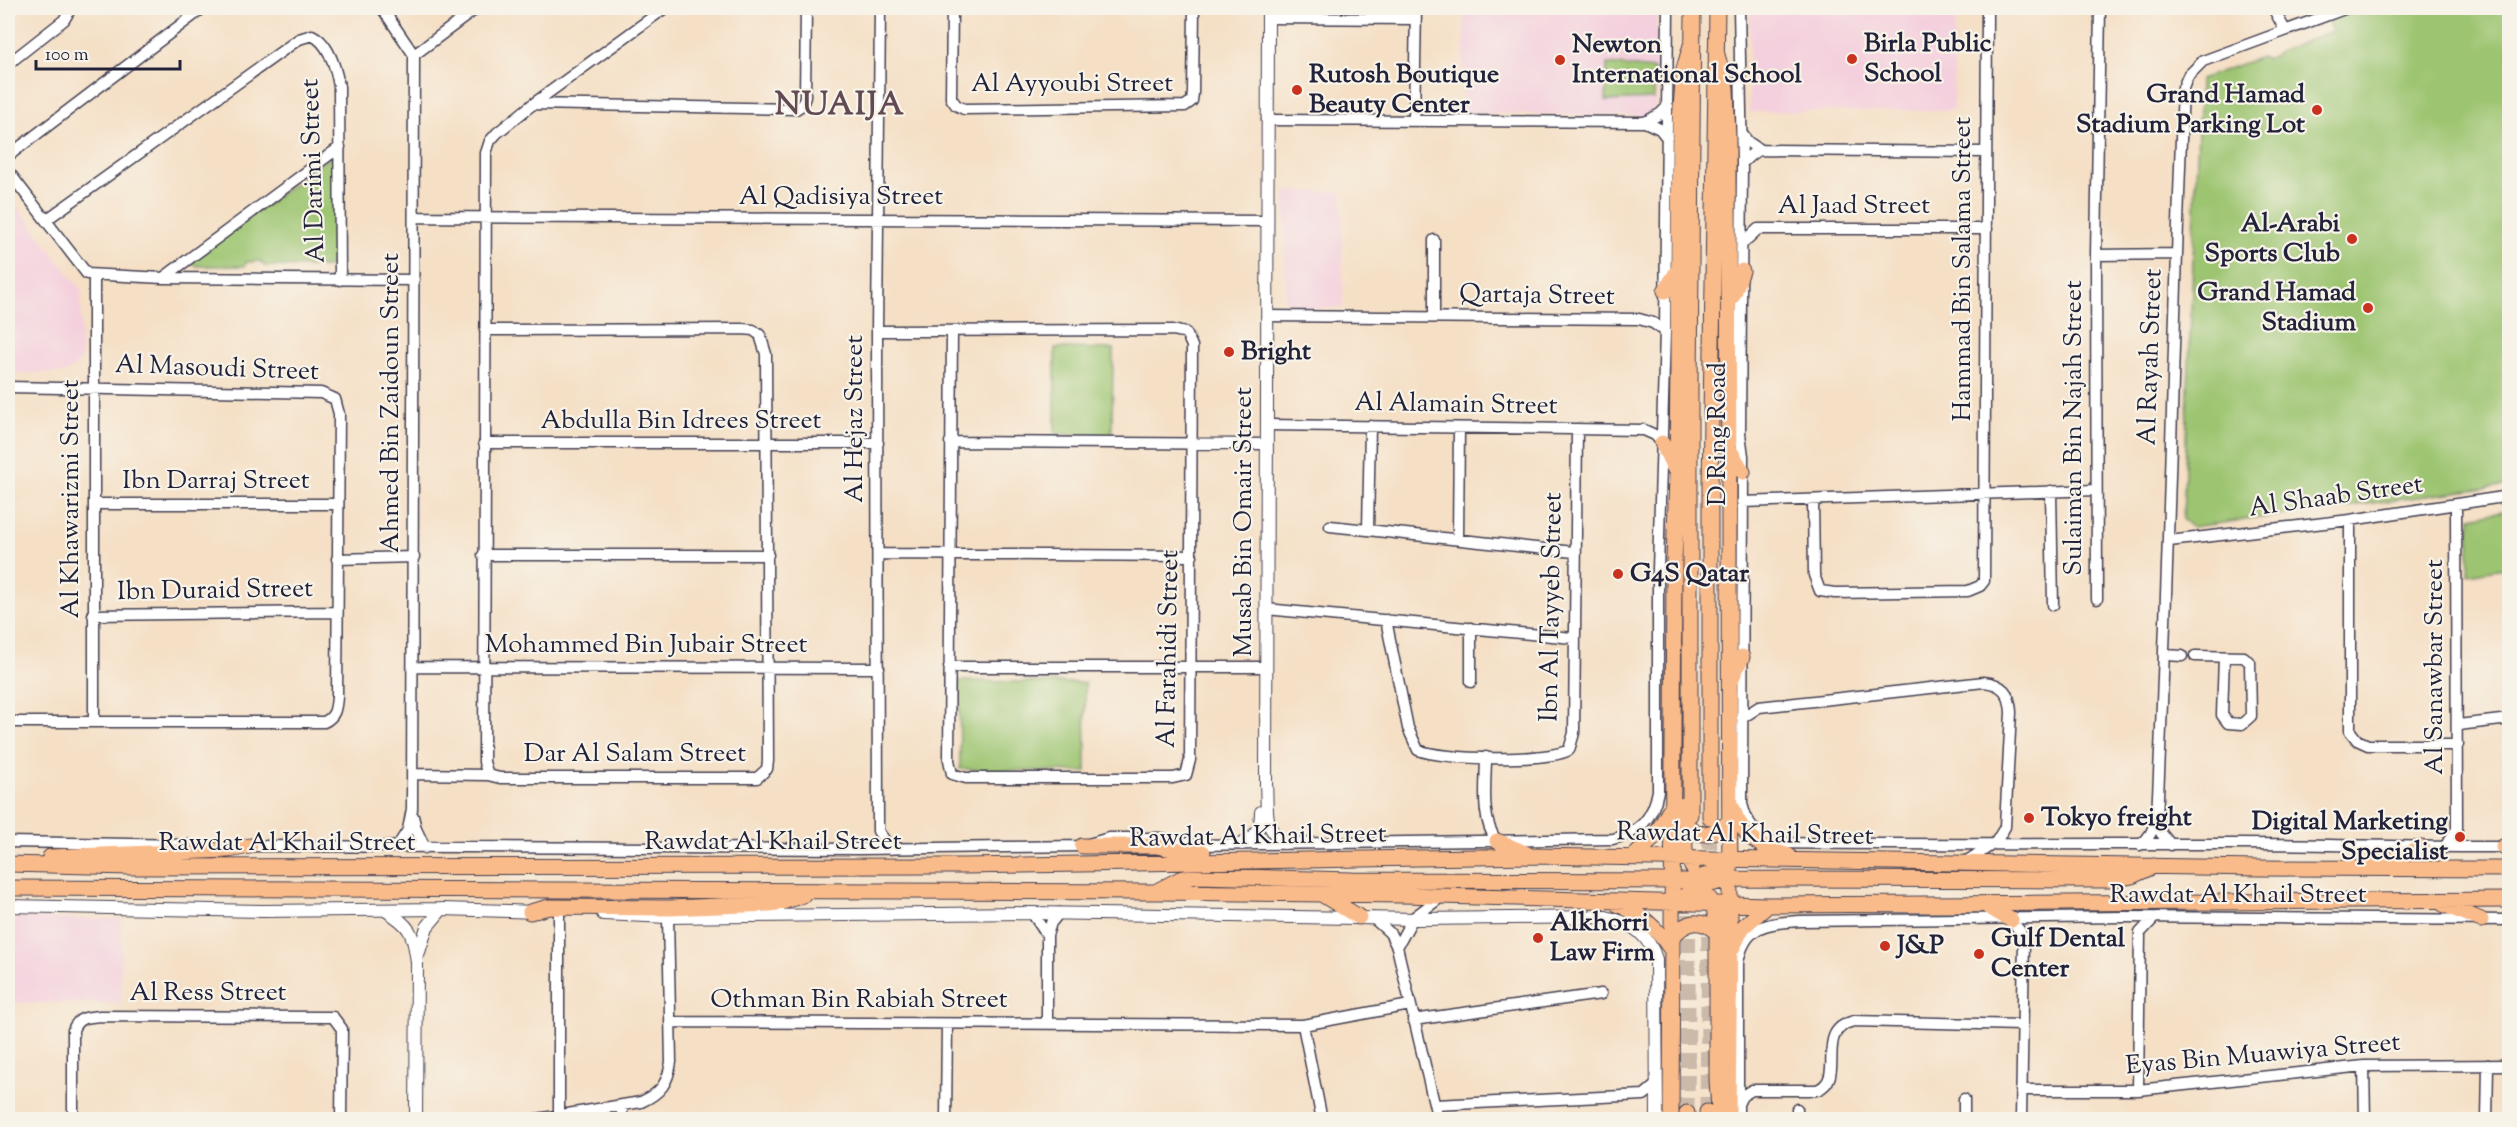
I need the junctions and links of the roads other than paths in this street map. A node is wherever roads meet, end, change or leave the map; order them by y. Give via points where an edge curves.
1 (71, 8) edge
2 (203, 8) edge
3 (382, 8) edge
4 (477, 8) edge
5 (666, 8) edge
6 (806, 8) edge
7 (880, 8) edge
8 (952, 8) edge
9 (1194, 8) edge
10 (1668, 8) edge
11 (1693, 8) edge
12 (1717, 8) edge
13 (1739, 8) edge
14 (1987, 8) edge
15 (2100, 8) edge
16 (2273, 8) edge
17 (2347, 8) edge
18 (1268, 13) edge
19 (1416, 13) edge
20 (2285, 30) junction
21 (1692, 42) junction
22 (1716, 51) junction
23 (414, 55) junction
24 (8, 63) edge
25 (533, 104) junction
26 (1668, 106) junction
27 (1268, 120) junction
28 (1414, 121) junction
29 (1645, 122) junction
30 (1742, 134) junction
31 (1667, 138) junction
32 (340, 147) junction
33 (1760, 150) junction
34 (1986, 152) junction
35 (8, 156) edge
36 (1742, 163) junction
37 (8, 171) edge
38 (1742, 214) junction
39 (414, 218) junction
40 (486, 218) junction
41 (878, 219) junction
42 (46, 220) junction
43 (1268, 221) junction
44 (1758, 229) junction
45 (1987, 229) junction
46 (1434, 240) dead end
47 (1742, 244) junction
48 (2096, 255) junction
49 (2177, 255) junction
50 (1679, 267) junction
51 (1742, 271) junction
52 (94, 276) junction
53 (163, 278) junction
54 (340, 279) junction
55 (414, 280) junction
56 (1665, 296) junction
57 (1729, 310) junction
58 (1267, 316) junction
59 (1434, 317) junction
60 (1639, 319) junction
61 (485, 330) junction
62 (877, 331) junction
63 (952, 331) junction
64 (1665, 331) junction
65 (8, 387) edge
66 (93, 387) junction
67 (1662, 414) junction
68 (1267, 424) junction
69 (1370, 426) junction
70 (1459, 428) junction
71 (1576, 429) junction
72 (1644, 430) junction
73 (950, 442) junction
74 (1193, 442) junction
75 (878, 443) junction
76 (1662, 443) junction
77 (484, 444) junction
78 (767, 444) junction
79 (1266, 444) junction
80 (1729, 448) junction
81 (1743, 472) junction
82 (1677, 475) junction
83 (2096, 490) junction
84 (2051, 491) junction
85 (1985, 495) junction
86 (2510, 496) edge
87 (1813, 500) junction
88 (1742, 502) junction
89 (94, 504) junction
90 (337, 504) junction
91 (2456, 505) junction
92 (2350, 520) junction
93 (1330, 526) dead end
94 (1368, 530) junction
95 (1458, 539) junction
96 (2169, 542) junction
97 (1574, 552) junction
98 (879, 554) junction
99 (483, 555) junction
100 (768, 555) junction
101 (950, 555) junction
102 (1192, 556) junction
103 (414, 557) junction
104 (337, 559) junction
105 (2097, 600) dead end
106 (2053, 604) dead end
107 (1674, 606) junction
108 (1266, 609) junction
109 (337, 612) junction
110 (93, 615) junction
111 (1386, 620) junction
112 (1471, 628) junction
113 (1573, 638) junction
114 (2165, 655) junction
115 (2182, 656) dead end
116 (2195, 656) dead end
117 (1742, 657) joint
118 (2224, 657) junction
119 (413, 667) junction
120 (483, 667) junction
121 (949, 667) junction
122 (1266, 667) junction
123 (768, 668) junction
124 (879, 668) junction
125 (1192, 668) junction
126 (1472, 682) dead end
127 (1735, 690) junction
128 (1759, 707) junction
129 (1742, 718) junction
130 (2510, 719) edge
131 (8, 722) edge
132 (94, 722) junction
133 (2458, 725) junction
134 (2458, 745) junction
135 (1486, 757) junction
136 (412, 774) junction
137 (488, 775) junction
138 (1266, 784) junction
139 (1730, 790) junction
140 (1673, 804) junction
141 (412, 809) junction
142 (1486, 810) junction
143 (1710, 817) tunnel mouth
144 (2157, 817) junction
145 (1687, 818) junction
146 (1730, 821) junction
147 (1643, 825) joint
148 (2005, 827) junction
149 (2457, 829) junction
150 (878, 831) junction
151 (1497, 841) junction
152 (8, 842) edge
153 (1469, 842) junction
154 (1284, 843) junction
155 (1242, 844) junction
156 (2140, 845) junction
157 (2170, 845) junction
158 (250, 846) junction
159 (1082, 846) junction
160 (1991, 846) junction
161 (2015, 846) junction
162 (397, 847) junction
163 (2507, 847) edge
164 (425, 848) junction
165 (2422, 848) junction
166 (2444, 848) junction
167 (2472, 848) junction
168 (860, 849) junction
169 (891, 849) junction
170 (1533, 856) junction
171 (1449, 857) junction
172 (1633, 857) junction
173 (1680, 858) junction
174 (1289, 860) junction
175 (1730, 860) junction
176 (1803, 861) junction
177 (1967, 861) junction
178 (8, 864) edge
179 (24, 865) junction
180 (2158, 865) junction
181 (2367, 868) junction
182 (2510, 868) edge
183 (1730, 879) junction
184 (1672, 882) junction
185 (1701, 883) junction
186 (8, 888) edge
187 (812, 891) junction
188 (1156, 892) junction
189 (1323, 895) junction
190 (1441, 897) junction
191 (1608, 900) junction
192 (2510, 900) edge
193 (2434, 901) junction
194 (1672, 902) junction
195 (1713, 904) junction
196 (1730, 904) junction
197 (1982, 904) junction
198 (1768, 905) junction
199 (8, 906) edge
200 (384, 909) junction
201 (442, 909) junction
202 (530, 912) junction
203 (559, 913) junction
204 (1032, 913) junction
205 (1059, 913) junction
206 (668, 917) junction
207 (1366, 917) junction
208 (2124, 917) junction
209 (1413, 918) junction
210 (2154, 918) junction
211 (2045, 919) junction
212 (2011, 920) junction
213 (2481, 920) junction
214 (2510, 920) edge
215 (1717, 933) junction
216 (2140, 933) junction
217 (1047, 935) junction
218 (2024, 941) junction
219 (1672, 944) junction
220 (1396, 947) junction
221 (1730, 958) junction
222 (417, 962) junction
223 (1600, 994) dead end
224 (1410, 1005) junction
225 (1413, 1020) junction
226 (670, 1022) junction
227 (947, 1023) junction
228 (1047, 1023) junction
229 (1303, 1024) junction
230 (2021, 1025) junction
231 (2488, 1065) junction
232 (2510, 1065) edge
233 (2364, 1066) junction
234 (1671, 1069) junction
235 (1738, 1080) junction
236 (1656, 1085) junction
237 (1756, 1090) junction
238 (2021, 1090) junction
239 (2138, 1090) junction
240 (1644, 1095) junction
241 (1964, 1099) dead end
242 (1738, 1104) junction
243 (622, 1105) junction
244 (1435, 1105) junction
245 (1657, 1105) junction
246 (559, 1114) junction
247 (1712, 1117) edge
248 (73, 1119) edge
249 (341, 1119) edge
250 (416, 1119) edge
251 (531, 1119) edge
252 (622, 1119) edge
253 (946, 1119) edge
254 (1323, 1119) edge
255 (1438, 1119) edge
256 (1657, 1119) edge
257 (1671, 1119) edge
258 (1728, 1119) edge
259 (1738, 1119) edge
260 (1964, 1119) edge
261 (2021, 1119) edge
262 (2365, 1119) edge
263 (2487, 1119) edge

1 - 24 street via 64,20
2 - 35 street
3 - 23 street
4 - 23 street
5 - 25 street, Dar Al Salam Street
6 - 25 street via 805,97 796,109
7 - 41 street, Al Hejaz Street
8 - 9 street, Al Ayyoubi Street via 951,98 964,109 1185,106 1192,101 1193,93
10 - 26 street, D Ring Road
11 - 21 main road, D Ring Road
12 - 22 main road, D Ring Road
13 - 30 street, D Ring Road
14 - 34 street, Hammad Bin Salama Street
15 - 48 street, Sulaiman Bin Najah Street
16 - 20 street
17 - 20 street, Al Rayah Street
18 - 19 street
18 - 27 street, Musab Bin Omair Street
19 - 28 street
20 - 49 street, Al Rayah Street via 2204,61 2188,76 2183,88
21 - 50 main road via 1681,95
21 - 145 main road, D Ring Road
22 - 57 main road via 1727,94
22 - 143 main road, D Ring Road
23 - 39 street, Ahmed Bin Zaidoun Street
25 - 40 street, Dar Al Salam Street via 490,141 486,153
26 - 29 street
26 - 31 street, D Ring Road
27 - 28 street
27 - 43 street, Musab Bin Omair Street
28 - 29 street
29 - 31 street via 1660,129
30 - 33 street
30 - 36 street, D Ring Road
31 - 56 street, D Ring Road
32 - 42 street, Al Darimi Street via 336,69 320,41 307,35
32 - 53 street
32 - 54 street, Al Darimi Street
33 - 34 street
33 - 36 street
34 - 45 street, Hammad Bin Salama Street
36 - 38 street, D Ring Road
37 - 42 street
38 - 44 street, Al Jaad Street
38 - 47 street, D Ring Road
39 - 40 street, Al Qadisiya Street
39 - 55 street, Ahmed Bin Zaidoun Street
40 - 41 street, Al Qadisiya Street
40 - 61 street, Dar Al Salam Street
41 - 43 street, Al Qadisiya Street
41 - 62 street, Al Hejaz Street
42 - 52 street via 79,266
43 - 58 street, Musab Bin Omair Street
44 - 45 street, Al Jaad Street
44 - 47 street, Al Jaad Street
45 - 85 street, Hammad Bin Salama Street
46 - 59 street, Qartaja Street
47 - 51 street, D Ring Road
48 - 49 street, Sulaiman Bin Najah Street
48 - 83 street, Sulaiman Bin Najah Street
49 - 96 street, Al Rayah Street
50 - 56 main road
50 - 82 main road
51 - 57 main road
51 - 81 street, D Ring Road
52 - 53 street
52 - 66 street, Al Khawarizmi Street
53 - 54 street
54 - 55 street
55 - 103 street, Ahmed Bin Zaidoun Street
56 - 60 street, Qartaja Street via 1653,314
56 - 64 street, D Ring Road
57 - 80 main road
58 - 59 street, Qartaja Street
58 - 68 street, Musab Bin Omair Street
59 - 60 street, Qartaja Street
60 - 64 street, Qartaja Street
61 - 77 street, Dar Al Salam Street
61 - 78 street, Dar Al Salam Street via 753,330 760,335 766,354
62 - 63 street, Al Farahidi Street
62 - 75 street, Al Hejaz Street
63 - 73 street, Al Farahidi Street
63 - 74 street, Al Farahidi Street via 1186,333 1192,346
64 - 67 street, D Ring Road
65 - 66 street, Al Masoudi Street
66 - 89 street, Al Khawarizmi Street
66 - 90 street, Al Masoudi Street via 329,394 335,399 339,414
67 - 72 street
67 - 76 street, D Ring Road
68 - 69 street, Al Alamain Street
68 - 79 street, Musab Bin Omair Street
69 - 70 street, Al Alamain Street
69 - 94 street
70 - 71 street, Al Alamain Street
70 - 95 street
71 - 72 street, Al Alamain Street
71 - 97 street, Ibn Al Tayyeb Street
72 - 76 street
73 - 74 street
73 - 101 street, Al Farahidi Street
74 - 79 street
74 - 102 street, Al Farahidi Street
75 - 78 street, Abdulla Bin Idrees Street
75 - 98 street, Al Hejaz Street
76 - 82 main road
76 - 147 street, D Ring Road via 1658,791 1651,815
77 - 78 street, Abdulla Bin Idrees Street
77 - 99 street, Dar Al Salam Street
78 - 100 street, Dar Al Salam Street
79 - 108 street, Musab Bin Omair Street
80 - 81 main road
80 - 127 main road
81 - 88 street, D Ring Road
82 - 107 main road
83 - 84 street
83 - 105 street, Sulaiman Bin Najah Street
84 - 85 street
84 - 106 street
85 - 87 street
85 - 87 street, Hammad Bin Salama Street via 1984,581 1968,591 1820,591 1814,575
86 - 91 street, Al Shaab Street
87 - 88 street
88 - 117 street, D Ring Road
89 - 90 street, Ibn Darraj Street
89 - 110 street, Al Khawarizmi Street
90 - 104 street, Al Masoudi Street
91 - 92 street, Al Shaab Street
91 - 133 street, Al Sanawbar Street
92 - 96 street, Al Shaab Street
92 - 134 street via 2350,731 2368,745
93 - 94 street
94 - 95 street
95 - 97 street
96 - 114 street, Al Rayah Street
97 - 113 street, Ibn Al Tayyeb Street
98 - 101 street
98 - 124 street, Al Hejaz Street
99 - 100 street
99 - 120 street, Dar Al Salam Street
100 - 123 street, Dar Al Salam Street
101 - 102 street
101 - 121 street, Al Farahidi Street
102 - 125 street, Al Farahidi Street
103 - 104 street
103 - 119 street, Ahmed Bin Zaidoun Street
104 - 109 street, Al Masoudi Street
107 - 140 main road
107 - 145 main road via 1684,656
108 - 111 street
108 - 122 street, Musab Bin Omair Street
109 - 110 street, Ibn Duraid Street
109 - 132 street, Al Masoudi Street via 336,710 331,719
110 - 132 street, Al Khawarizmi Street
111 - 112 street
111 - 135 street, Ibn Al Tayyeb Street via 1408,728 1418,750 1437,755
112 - 113 street
112 - 126 street
113 - 135 street, Ibn Al Tayyeb Street via 1574,733 1569,750 1551,756
114 - 115 street
114 - 144 street, Al Rayah Street
116 - 118 street
117 - 127 main road
118 - 118 street via 2244,657 2250,663 2251,716 2246,723 2228,723 2223,718
119 - 120 street, Mohammed Bin Jubair Street
119 - 136 street, Ahmed Bin Zaidoun Street
120 - 123 street, Mohammed Bin Jubair Street
120 - 137 street, Dar Al Salam Street via 484,762
121 - 125 street
121 - 125 street, Al Farahidi Street via 949,760 952,774 966,778 1186,775 1190,760
122 - 125 street
122 - 138 street, Musab Bin Omair Street
123 - 124 street, Mohammed Bin Jubair Street
123 - 137 street, Dar Al Salam Street via 768,761 767,769 757,778
124 - 150 street, Al Hejaz Street
127 - 128 street
127 - 129 street
127 - 139 main road
128 - 129 street
128 - 148 street via 1995,683 2005,689 2011,711
129 - 160 street, Rawdat Al Khail Street via 1742,804 1745,817 1765,839 1778,843
130 - 133 street
131 - 132 street, Al Masoudi Street
133 - 134 street, Al Sanawbar Street
134 - 149 street, Al Sanawbar Street
135 - 142 street
136 - 137 street
136 - 141 street, Ahmed Bin Zaidoun Street
138 - 154 street, Musab Bin Omair Street via 1268,826
138 - 155 street, Musab Bin Omair Street via 1259,830
139 - 146 main road
139 - 176 main road via 1736,817 1751,838 1763,847
140 - 172 main road via 1654,838
140 - 173 main road
141 - 162 street, Ahmed Bin Zaidoun Street via 408,830
141 - 164 street, Ahmed Bin Zaidoun Street
142 - 151 street via 1490,832
142 - 153 street via 1480,833
144 - 156 street, Al Rayah Street via 2153,831
144 - 157 street, Al Rayah Street
145 - 146 main road via 1697,833 1706,835
145 - 173 main road via 1685,851
146 - 175 main road
147 - 151 street, Rawdat Al Khail Street via 1613,839
148 - 160 street
148 - 161 street
149 - 166 street
149 - 167 street
150 - 168 street
150 - 169 street
151 - 153 street, Rawdat Al Khail Street
151 - 170 main road
152 - 158 street, Rawdat Al Khail Street
153 - 154 street, Rawdat Al Khail Street
153 - 171 street
154 - 155 street, Rawdat Al Khail Street
155 - 159 street, Rawdat Al Khail Street via 1109,838
156 - 157 street, Rawdat Al Khail Street
156 - 161 street, Rawdat Al Khail Street
157 - 165 street, Rawdat Al Khail Street
158 - 162 street, Rawdat Al Khail Street
158 - 179 main road via 58,855
159 - 169 street, Rawdat Al Khail Street
159 - 174 main road via 1156,846
160 - 161 street, Rawdat Al Khail Street
160 - 177 street
162 - 164 street, Rawdat Al Khail Street
163 - 167 street, Rawdat Al Khail Street
164 - 168 street, Rawdat Al Khail Street
165 - 166 street, Rawdat Al Khail Street
165 - 181 main road
166 - 167 street, Rawdat Al Khail Street
168 - 169 street, Rawdat Al Khail Street
170 - 171 main road, Rawdat Al Khail Street
170 - 172 main road, Rawdat Al Khail Street
171 - 174 main road, Rawdat Al Khail Street
172 - 173 main road, Rawdat Al Khail Street
173 - 175 main road, Rawdat Al Khail Street
173 - 184 main road
173 - 185 main road
174 - 179 main road, Rawdat Al Khail Street via 963,866
175 - 176 main road, Rawdat Al Khail Street
175 - 183 main road
175 - 185 main road
176 - 177 main road, Rawdat Al Khail Street
177 - 180 main road, Rawdat Al Khail Street
178 - 179 main road, Rawdat Al Khail Street
180 - 181 main road, Rawdat Al Khail Street
180 - 183 main road via 2112,879
181 - 182 main road, Rawdat Al Khail Street
183 - 185 main road
183 - 196 main road
184 - 185 main road
184 - 188 main road via 1197,876 1180,879
184 - 194 main road
185 - 194 main road
185 - 195 main road
185 - 196 main road
186 - 187 main road, Rawdat Al Khail Street
187 - 188 main road, Rawdat Al Khail Street
187 - 202 main road via 770,904 549,907
188 - 189 main road, Rawdat Al Khail Street
189 - 190 main road, Rawdat Al Khail Street
189 - 207 main road
190 - 191 main road, Rawdat Al Khail Street
190 - 209 street
191 - 194 main road, Rawdat Al Khail Street
191 - 219 main road via 1639,915
192 - 193 main road, Rawdat Al Khail Street
193 - 197 main road, Rawdat Al Khail Street
193 - 213 main road
194 - 195 main road, Rawdat Al Khail Street
194 - 219 main road
195 - 196 main road, Rawdat Al Khail Street
195 - 215 main road
196 - 198 main road, Rawdat Al Khail Street
196 - 221 main road
197 - 198 main road, Rawdat Al Khail Street
197 - 212 main road
198 - 221 main road via 1743,927
199 - 200 street
200 - 201 street
200 - 222 street via 410,929
201 - 202 street
201 - 222 street via 427,927
202 - 203 street
203 - 206 street
203 - 246 street
204 - 205 street
204 - 206 street
204 - 217 street
205 - 207 street
205 - 217 street
206 - 226 street
207 - 209 street
207 - 220 street via 1390,933
208 - 210 street, Rawdat Al Khail Street
208 - 211 street, Rawdat Al Khail Street
208 - 216 street
209 - 220 street
209 - 236 street via 1606,917 1632,925 1650,944 1656,959
210 - 213 street, Rawdat Al Khail Street
210 - 216 street
211 - 212 street, Rawdat Al Khail Street
211 - 218 street via 2030,929
212 - 218 street
212 - 235 street, Rawdat Al Khail Street via 1800,921 1767,924 1753,931 1744,940 1738,963
213 - 214 street, Rawdat Al Khail Street
215 - 219 main road via 1694,922 1686,924
215 - 247 main road via 1717,1080
216 - 239 street
217 - 228 street
218 - 230 street
219 - 234 main road
220 - 224 street
221 - 258 main road
222 - 250 street
223 - 225 street
224 - 225 street
224 - 229 street, Othman Bin Rabiah Street
225 - 244 street
226 - 227 street, Othman Bin Rabiah Street
226 - 243 street via 669,1077 663,1089 641,1102
227 - 228 street, Othman Bin Rabiah Street
227 - 253 street
228 - 229 street, Othman Bin Rabiah Street
229 - 254 street
230 - 237 street via 1854,1021 1835,1034 1829,1081 1821,1088
230 - 238 street
231 - 232 street, Eyas Bin Muawiya Street
231 - 233 street, Eyas Bin Muawiya Street
231 - 263 street
233 - 239 street, Eyas Bin Muawiya Street
233 - 262 street
234 - 236 street
234 - 257 main road
235 - 237 street
235 - 242 street
236 - 240 street
236 - 245 street
237 - 242 street via 1745,1093
238 - 239 street, Eyas Bin Muawiya Street
238 - 261 street
240 - 244 street
240 - 245 street
241 - 260 street
242 - 259 street
243 - 246 street
243 - 252 street
244 - 255 street
245 - 256 street
246 - 251 street
248 - 249 street, Al Ress Street via 73,1030 84,1017 100,1016 333,1017 342,1029

